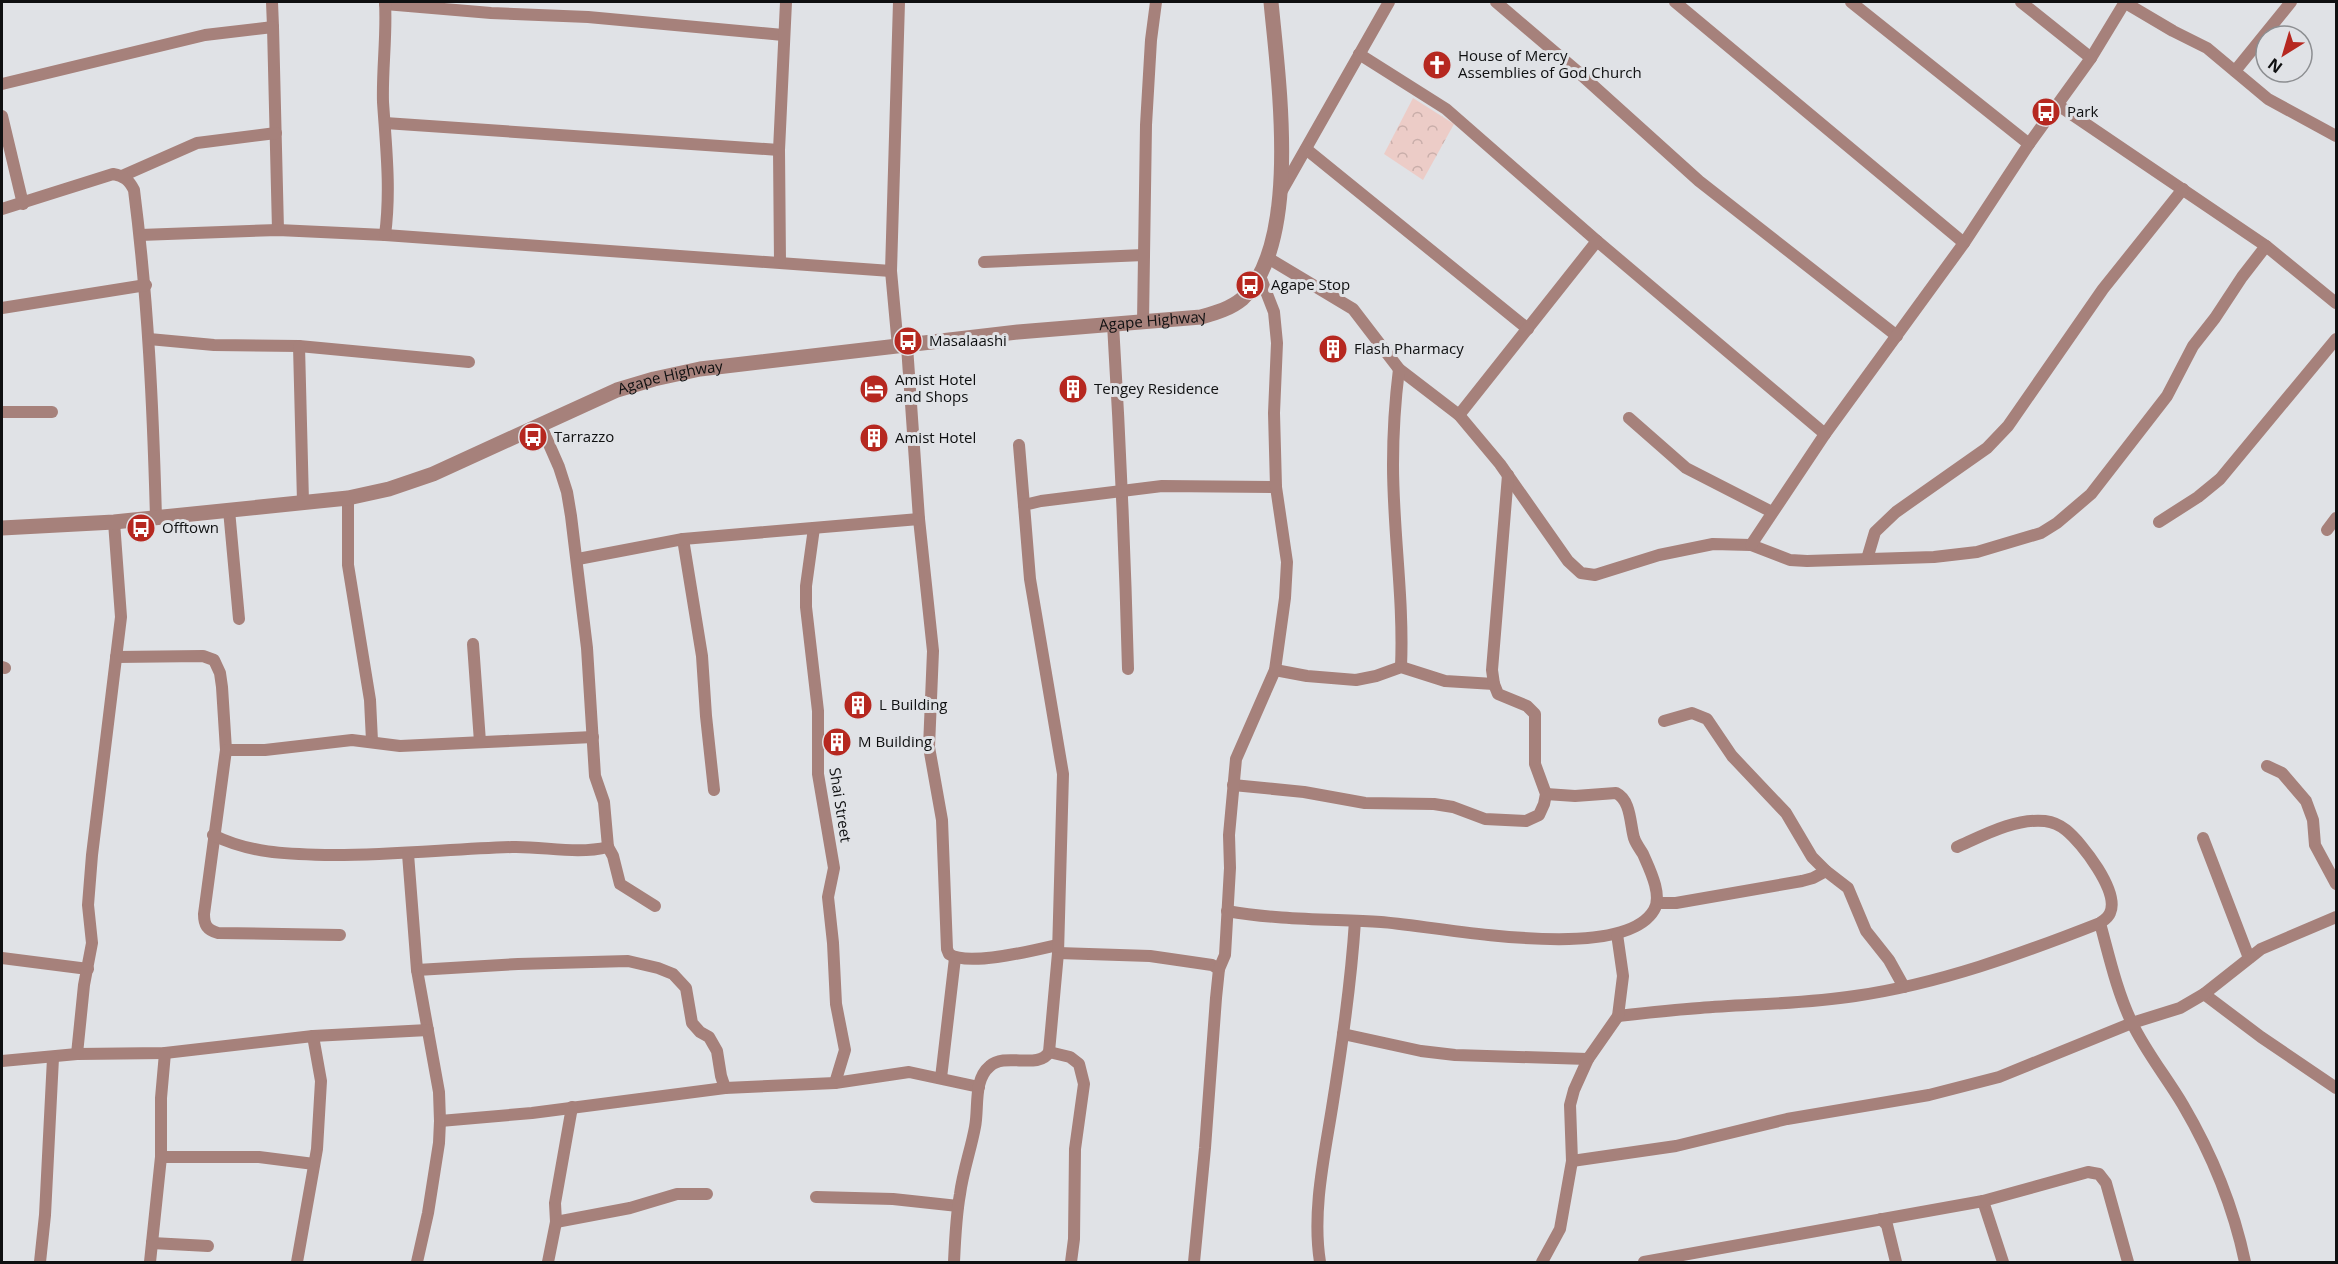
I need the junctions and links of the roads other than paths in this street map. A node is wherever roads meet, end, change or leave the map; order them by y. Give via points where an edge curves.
1 (272, 2) edge
2 (786, 2) edge
3 (899, 2) edge
4 (1156, 2) edge
5 (1271, 2) edge
6 (1389, 2) edge
7 (1496, 2) edge
8 (1675, 2) edge
9 (1851, 2) edge
10 (2021, 2) edge
11 (2125, 2) edge
12 (2291, 2) edge
13 (385, 3) edge
14 (491, 7) edge
15 (273, 27) junction
16 (783, 35) junction
17 (1359, 54) junction
18 (2091, 58) junction
19 (2235, 71) junction
20 (2, 84) edge
21 (2058, 105) junction
22 (2, 116) edge
23 (385, 123) junction
24 (2335, 131) edge
25 (276, 133) junction
26 (2029, 144) junction
27 (1306, 149) junction
28 (779, 150) junction
29 (122, 176) junction
30 (2183, 189) junction
31 (1280, 194) junction
32 (23, 204) junction
33 (2, 209) edge
34 (278, 230) junction
35 (140, 235) junction
36 (385, 235) junction
37 (1597, 241) junction
38 (1964, 243) junction
39 (2266, 246) junction
40 (1144, 255) junction
41 (1268, 258) junction
42 (780, 262) junction
43 (984, 262) dead end
44 (891, 271) junction
45 (1260, 276) junction
46 (146, 285) junction
47 (2337, 303) edge
48 (2, 308) edge
49 (1143, 322) junction
50 (1113, 324) junction
51 (1528, 329) junction
52 (1897, 336) junction
53 (149, 339) junction
54 (2337, 339) edge
55 (299, 346) junction
56 (903, 347) junction
57 (469, 362) dead end
58 (1400, 369) junction
59 (52, 411) dead end
60 (2, 412) edge
61 (1459, 415) junction
62 (1629, 418) dead end
63 (542, 426) junction
64 (1825, 434) junction
65 (1019, 445) dead end
66 (1508, 475) junction
67 (1276, 487) junction
68 (1123, 491) junction
69 (348, 498) junction
70 (303, 502) junction
71 (1024, 506) junction
72 (229, 510) junction
73 (1772, 512) junction
74 (156, 518) junction
75 (2337, 518) edge
76 (919, 519) junction
77 (114, 522) junction
78 (2159, 522) dead end
79 (2, 528) edge
80 (814, 528) junction
81 (2328, 530) dead end
82 (683, 539) junction
83 (1751, 545) junction
84 (578, 559) junction
85 (1867, 559) junction
86 (238, 619) dead end
87 (473, 644) dead end
88 (116, 657) junction
89 (1401, 667) junction
90 (1128, 669) dead end
91 (1275, 670) junction
92 (1494, 684) junction
93 (1664, 721) dead end
94 (592, 737) junction
95 (372, 741) junction
96 (480, 742) junction
97 (226, 750) junction
98 (2267, 766) dead end
99 (1233, 785) junction
100 (714, 790) dead end
101 (1546, 794) junction
102 (213, 835) junction
103 (2203, 838) dead end
104 (608, 847) junction
105 (1957, 847) dead end
106 (408, 854) junction
107 (1826, 871) junction
108 (2337, 884) edge
109 (1657, 903) junction
110 (655, 906) dead end
111 (1227, 911) junction
112 (2337, 917) edge
113 (1355, 921) junction
114 (2100, 923) junction
115 (1617, 934) junction
116 (340, 935) dead end
117 (1058, 949) junction
118 (2, 958) edge
119 (955, 958) junction
120 (2249, 958) junction
121 (88, 969) junction
122 (1219, 969) junction
123 (417, 970) junction
124 (1904, 987) junction
125 (2204, 994) junction
126 (1618, 1016) junction
127 (2132, 1023) junction
128 (428, 1030) junction
129 (1343, 1034) junction
130 (313, 1036) junction
131 (1049, 1052) junction
132 (165, 1053) junction
133 (78, 1054) junction
134 (53, 1058) junction
135 (1588, 1059) junction
136 (2, 1061) edge
137 (941, 1078) junction
138 (836, 1083) junction
139 (979, 1087) junction
140 (725, 1088) junction
141 (2337, 1088) edge
142 (572, 1107) junction
143 (440, 1121) junction
144 (160, 1157) junction
145 (1572, 1161) junction
146 (314, 1164) junction
147 (707, 1194) dead end
148 (816, 1197) dead end
149 (1983, 1201) junction
150 (958, 1206) junction
151 (1881, 1219) junction
152 (556, 1222) junction
153 (152, 1243) junction
154 (208, 1246) dead end
155 (1669, 1260) edge
156 (40, 1263) edge
157 (150, 1263) edge
158 (297, 1263) edge
159 (417, 1263) edge
160 (548, 1263) edge
161 (954, 1263) edge
162 (1071, 1263) edge
163 (1194, 1263) edge
164 (1320, 1263) edge
165 (1542, 1263) edge
166 (1644, 1263) edge
167 (1896, 1263) edge
168 (2003, 1263) edge
169 (2128, 1263) edge
170 (2245, 1263) edge

1 - 15 street
2 - 16 street
3 - 44 street
4 - 40 street via 1146,125
5 - 31 street, Agape Highway via 1282,144
6 - 17 street
7 - 52 street via 1699,181
8 - 38 street
9 - 26 street
10 - 18 street
11 - 18 street
11 - 19 street via 2207,48
12 - 19 street
13 - 14 street
13 - 23 street
14 - 16 street
15 - 20 street via 205,35
15 - 25 street
16 - 28 street
17 - 27 street
17 - 37 street via 1446,109
18 - 21 street
19 - 24 street via 2268,99
21 - 26 street
21 - 30 street
22 - 32 street
23 - 28 street
23 - 36 street
25 - 29 street via 197,143
25 - 34 street
26 - 38 street
27 - 31 street
27 - 51 street
28 - 42 street
29 - 32 street via 113,174
29 - 35 street via 134,190
30 - 39 street
30 - 85 street via 2110,280 2008,426 1987,448 1896,512 1875,532
31 - 41 street, Agape Highway
32 - 33 street
34 - 35 street
34 - 36 street
35 - 46 street
36 - 42 street
37 - 51 street
37 - 64 street
38 - 52 street
39 - 47 street
39 - 85 street via 2193,346 2167,396 2091,494 2070,513 2041,533 1993,549 1934,557
40 - 43 street
40 - 49 street
41 - 45 street, Agape Highway
41 - 58 street via 1353,309
42 - 44 street
44 - 56 street
45 - 49 street, Agape Highway via 1241,299 1219,312
45 - 67 street via 1274,312 1277,343
46 - 48 street
46 - 53 street
49 - 50 street, Agape Highway
50 - 56 street, Agape Highway
50 - 68 street
51 - 61 street
52 - 64 street
53 - 55 street
53 - 74 street
54 - 78 street via 2220,479
55 - 57 street
55 - 70 street
56 - 63 street, Agape Highway via 748,363 654,379 585,403
56 - 76 street via 916,404
58 - 61 street
58 - 89 street via 1393,467 1403,626
59 - 60 street
61 - 66 street
62 - 73 street via 1686,468
63 - 69 street, Agape Highway via 408,483
63 - 84 street via 567,492
64 - 73 street
65 - 71 street
66 - 83 street via 1568,561 1587,575 1606,573 1685,548
66 - 92 street via 1492,658
67 - 68 street via 1162,486
67 - 91 street via 1287,562
68 - 71 street
68 - 90 street
69 - 70 street, Agape Highway
69 - 95 street via 348,565 366,670
70 - 72 street, Agape Highway
71 - 117 street via 1030,579 1063,774
72 - 74 street, Agape Highway
72 - 86 street
73 - 83 street
74 - 77 street, Agape Highway
75 - 81 street
76 - 80 street
76 - 119 street via 933,651 929,747 942,820 947,949
77 - 79 street, Agape Highway
77 - 88 street via 121,616
80 - 82 street
80 - 138 street, Shai Street via 806,607 818,711 818,774 834,868 828,897 836,1004 845,1050
82 - 84 street
82 - 100 street via 702,656
83 - 85 street via 1790,560
84 - 94 street
87 - 96 street
88 - 97 street via 186,654 214,660 222,687
88 - 121 street via 92,855 88,905 92,943
89 - 91 street via 1356,680
89 - 92 street via 1445,681
91 - 99 street via 1236,759
92 - 101 street via 1498,694 1527,706 1535,714 1535,764
93 - 107 street via 1692,712 1707,719 1732,756 1776,801 1812,857
94 - 96 street
94 - 104 street
95 - 96 street via 400,746
95 - 97 street
97 - 102 street
98 - 108 street via 2282,773 2306,801 2313,820 2315,845
99 - 101 street via 1365,803 1434,804 1485,819 1512,821 1526,821 1539,814
99 - 111 street
101 - 109 street via 1620,795 1649,870
102 - 106 street via 266,852
102 - 116 street via 204,914 208,929 218,933
103 - 120 street
104 - 106 street via 594,851 515,847
104 - 110 street via 620,884
105 - 114 street via 2018,824 2056,824 2085,852 2107,886 2112,906
106 - 123 street
107 - 109 street via 1802,881
107 - 124 street via 1848,888 1866,931
109 - 115 street via 1643,922
111 - 113 street
111 - 122 street via 1225,956
112 - 120 street via 2274,942
113 - 115 street via 1542,940
113 - 129 street
114 - 124 street via 2002,960
114 - 127 street
115 - 126 street via 1623,976
117 - 119 street
117 - 122 street via 1150,956
117 - 131 street
118 - 121 street
119 - 137 street
120 - 125 street
121 - 133 street
122 - 163 street
123 - 128 street
123 - 140 street via 628,961 658,968 673,974 686,988 692,1023 709,1037 717,1051
124 - 126 street via 1854,997
125 - 127 street via 2168,1013
125 - 141 street
126 - 135 street
127 - 145 street via 1999,1077 1958,1088 1786,1119 1676,1146
127 - 170 street via 2184,1106 2220,1175
128 - 130 street
128 - 143 street
129 - 135 street via 1455,1055
129 - 164 street via 1317,1225
130 - 132 street
130 - 146 street via 321,1081
131 - 139 street via 1043,1059 994,1062 982,1074
131 - 162 street via 1070,1056 1079,1064 1084,1084 1075,1149
132 - 133 street
132 - 144 street
133 - 134 street
134 - 136 street
134 - 156 street
135 - 145 street via 1570,1105
137 - 138 street via 909,1072
137 - 139 street
138 - 140 street
139 - 150 street
140 - 142 street
142 - 143 street
142 - 152 street via 555,1203
143 - 159 street
144 - 146 street via 259,1156
144 - 153 street
145 - 165 street via 1560,1229
146 - 158 street
147 - 152 street via 677,1194 630,1208
148 - 150 street
149 - 151 street
149 - 168 street
149 - 169 street via 2088,1172 2099,1174 2106,1184
150 - 161 street
151 - 155 street
151 - 167 street via 1887,1225
152 - 160 street
153 - 154 street
153 - 157 street
155 - 166 street

